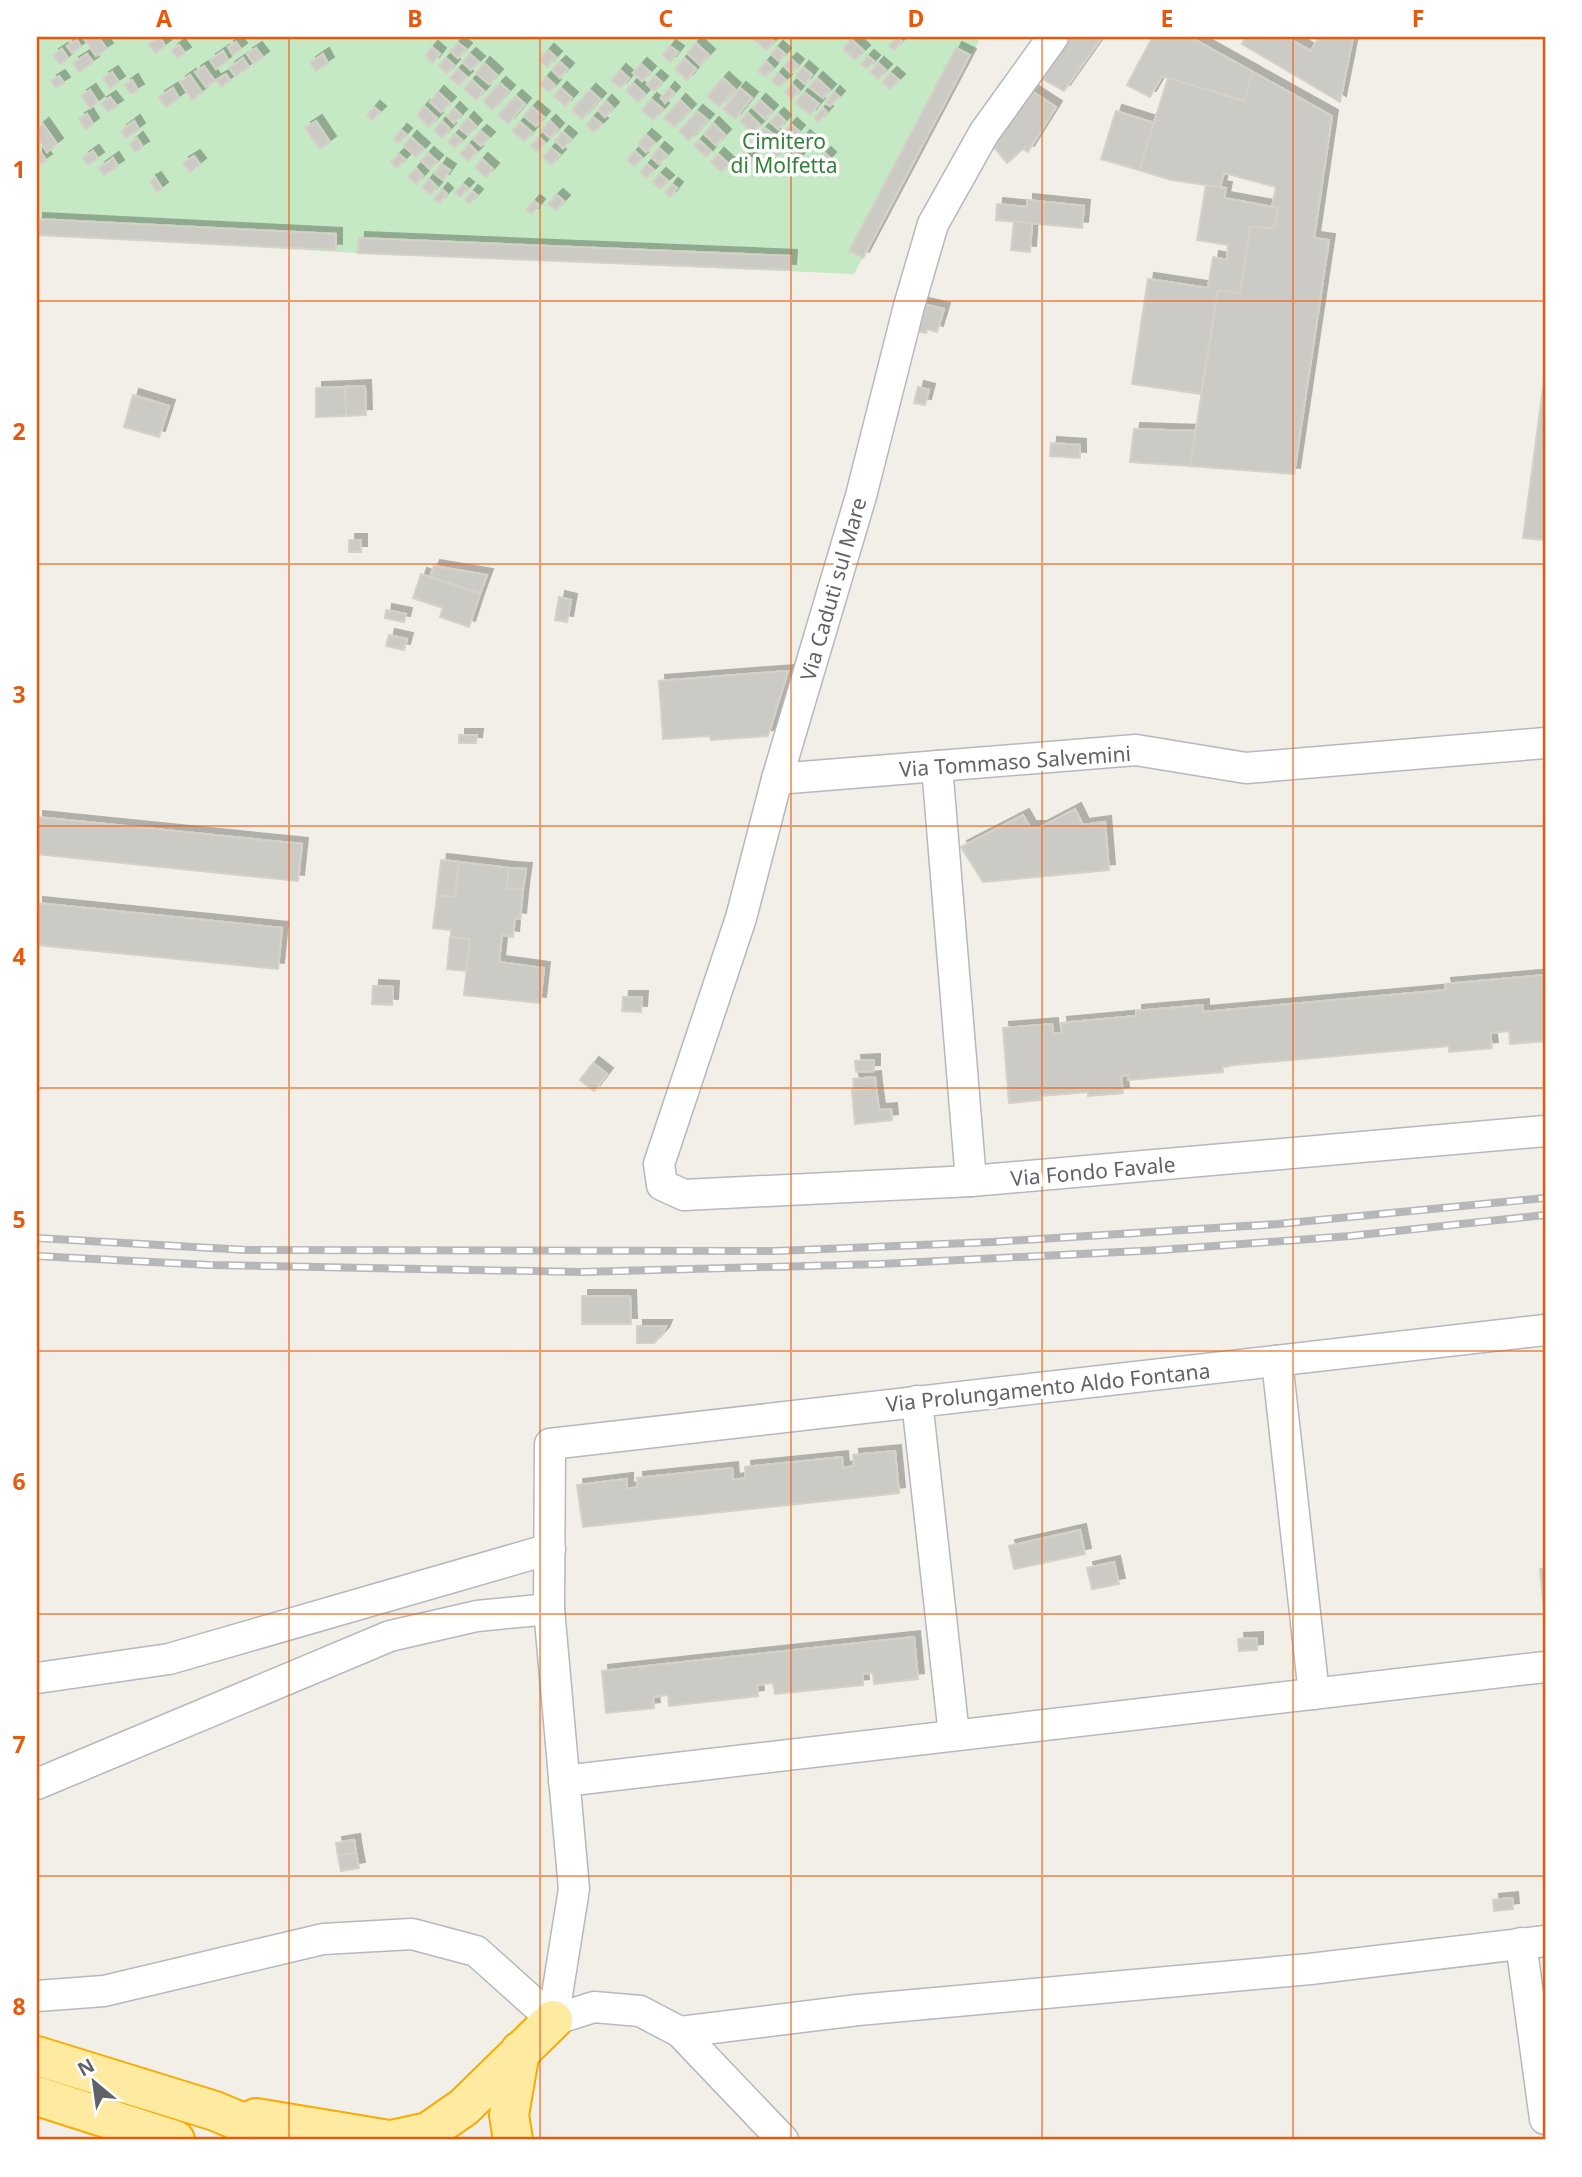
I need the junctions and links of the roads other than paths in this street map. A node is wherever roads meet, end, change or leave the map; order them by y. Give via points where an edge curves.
1 (1053, 37) edge
2 (1545, 743) edge
3 (937, 766) junction
4 (777, 779) junction
5 (1545, 1131) edge
6 (659, 1164) joint
7 (971, 1181) junction
8 (1545, 1330) edge
9 (1277, 1361) junction
10 (917, 1401) junction
11 (550, 1549) junction
12 (549, 1609) junction
13 (1545, 1667) edge
14 (37, 1678) edge
15 (1314, 1694) junction
16 (954, 1735) junction
17 (564, 1781) junction
18 (37, 1784) edge
19 (1533, 1942) edge
20 (37, 1996) edge
21 (553, 2020) junction
22 (680, 2032) junction
23 (1540, 2047) edge
24 (520, 2052) junction
25 (37, 2056) edge
26 (37, 2096) edge
27 (215, 2111) junction
28 (1545, 2119) edge
29 (175, 2140) edge
30 (284, 2140) edge
31 (390, 2140) edge
32 (513, 2140) edge
33 (783, 2140) edge

1 - 4 street, Via Caduti sul Mare via 984,132 933,224 861,496
2 - 3 street, Via Tommaso Salvemini via 1246,768 1136,750
3 - 4 street, Via Tommaso Salvemini
3 - 7 street
4 - 6 street, Via Caduti sul Mare via 741,918
5 - 7 street, Via Fondo Favale
6 - 7 street, Via Fondo Favale via 662,1185 684,1195
8 - 9 street, Via Prolungamento Aldo Fontana
9 - 10 street, Via Prolungamento Aldo Fontana
9 - 15 street
10 - 11 street, Via Prolungamento Aldo Fontana via 550,1444
10 - 16 street
11 - 12 street
11 - 14 street via 169,1660
12 - 17 street
12 - 18 street via 477,1616 390,1636
13 - 15 street
15 - 16 street
16 - 17 street
17 - 21 street via 574,1889
19 - 22 street
19 - 23 street
20 - 21 street via 104,1991 323,1939 412,1934 475,1951
21 - 22 street via 594,2007 640,2011
21 - 24 highway
22 - 33 street
23 - 28 street
24 - 31 highway via 464,2107 428,2132
24 - 32 highway via 509,2115
25 - 27 highway
26 - 29 highway
27 - 30 highway
27 - 31 highway

